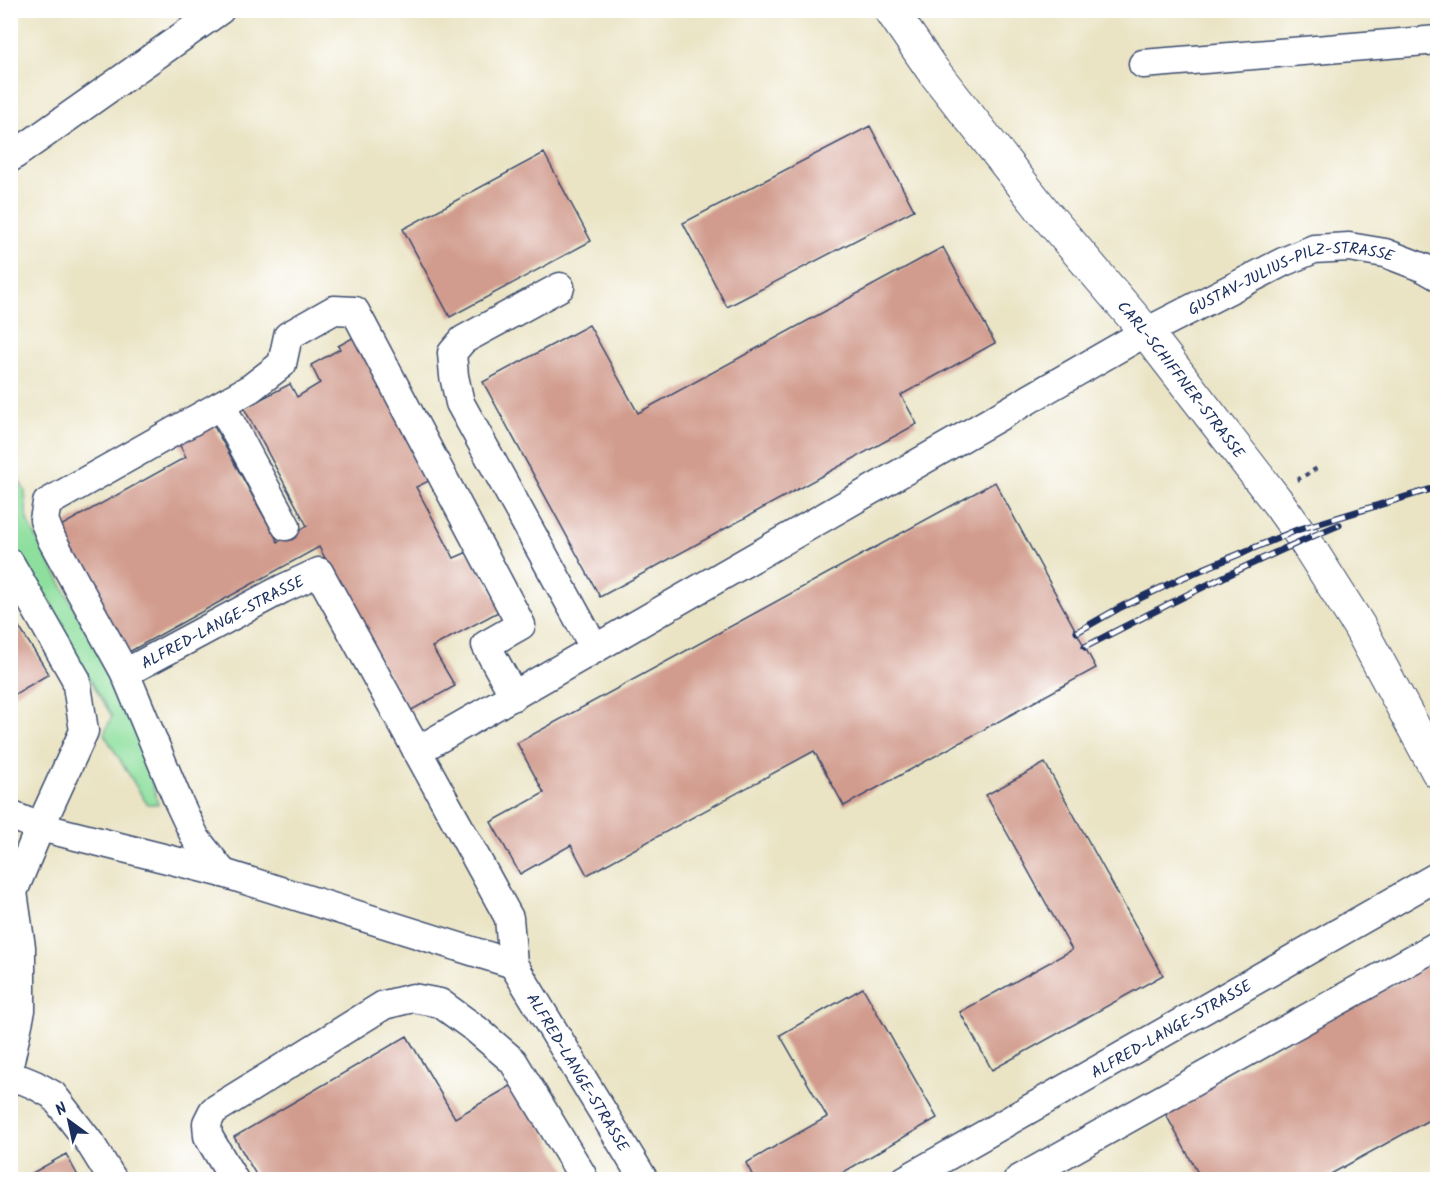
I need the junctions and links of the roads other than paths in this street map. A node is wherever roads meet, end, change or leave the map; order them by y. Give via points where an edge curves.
1 (220, 10) edge
2 (891, 10) edge
3 (1437, 40) edge
4 (1143, 64) dead end
5 (10, 158) edge
6 (1437, 276) edge
7 (560, 287) dead end
8 (1146, 332) junction
9 (221, 405) junction
10 (286, 526) dead end
11 (10, 563) edge
12 (595, 649) junction
13 (125, 673) junction
14 (514, 696) junction
15 (417, 751) junction
16 (1437, 772) edge
17 (10, 815) edge
18 (40, 827) junction
19 (223, 873) junction
20 (1437, 876) edge
21 (1437, 945) edge
22 (513, 964) junction
23 (10, 1061) edge
24 (10, 1079) edge
25 (582, 1175) dead end
26 (113, 1179) edge
27 (234, 1179) edge
28 (644, 1179) edge
29 (905, 1179) edge
30 (1018, 1179) edge

1 - 5 street
2 - 8 main road, CARL-SCHIFFNER-STRASSE via 930,68 1044,212
3 - 4 street
6 - 8 street, GUSTAV-JULIUS-PILZ-STRASSE via 1385,253 1349,247 1314,249
7 - 12 street via 464,340 452,353 454,376 460,403
8 - 12 street, GUSTAV-JULIUS-PILZ-STRASSE
8 - 16 main road, CARL-SCHIFFNER-STRASSE via 1304,539 1359,626
9 - 10 street
9 - 13 street via 47,503 44,520 52,540
9 - 14 street via 282,364 288,336 334,310 355,311 520,625 486,645
11 - 18 street via 76,679 84,731
12 - 14 street, GUSTAV-JULIUS-PILZ-STRASSE
13 - 15 street, ALFRED-LANGE-STRASSE via 319,572
13 - 19 street, ALFRED-LANGE-STRASSE via 196,839
14 - 15 street, GUSTAV-JULIUS-PILZ-STRASSE
15 - 22 street, ALFRED-LANGE-STRASSE via 509,918
17 - 18 street
18 - 19 street
18 - 23 street via 13,892 21,947 21,1010
19 - 22 street
20 - 29 street, ALFRED-LANGE-STRASSE
21 - 30 street
22 - 28 street, ALFRED-LANGE-STRASSE
24 - 26 street via 23,1080 53,1095
25 - 27 street via 513,1061 440,1003 413,998 384,1005 213,1111 207,1123 208,1136

